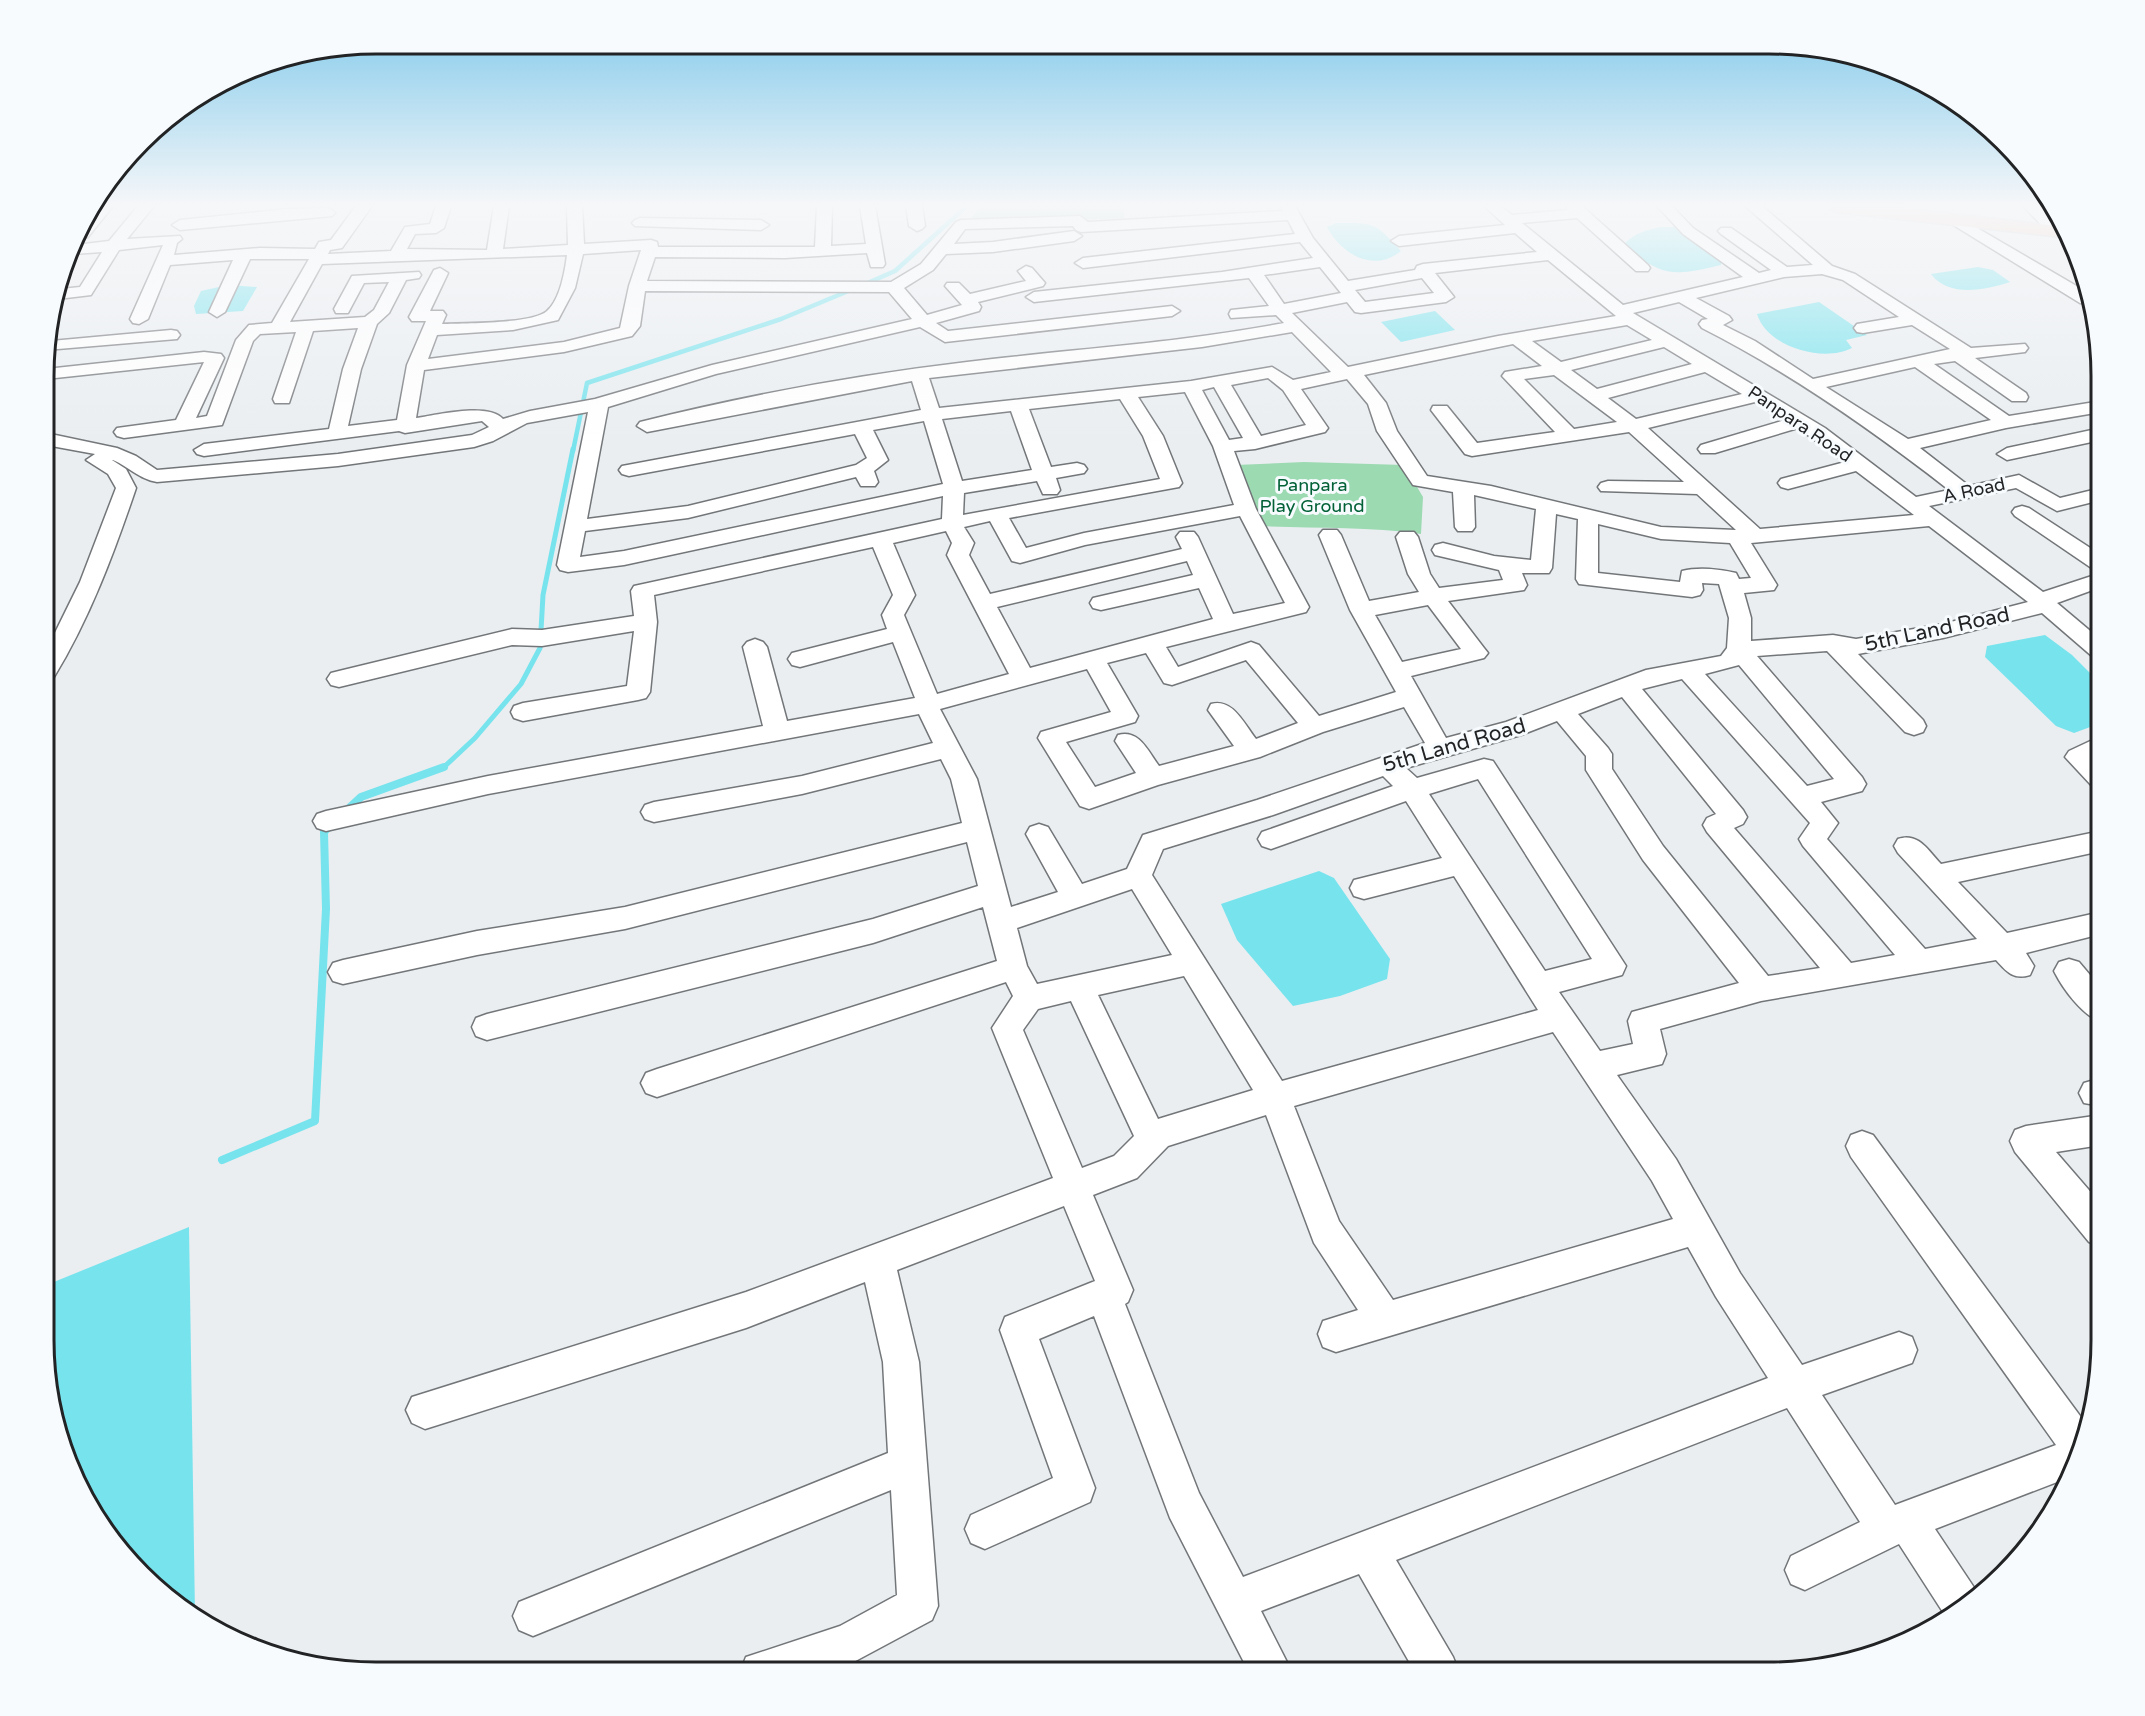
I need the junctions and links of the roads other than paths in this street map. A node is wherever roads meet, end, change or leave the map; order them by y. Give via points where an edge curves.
1 (88, 286) edge
2 (153, 286) edge
3 (227, 286) edge
4 (301, 286) edge
5 (354, 286) edge
6 (395, 286) edge
7 (441, 286) edge
8 (568, 286) edge
9 (637, 286) edge
10 (640, 286) edge
11 (752, 286) edge
12 (821, 286) edge
13 (897, 286) edge
14 (1013, 286) edge
15 (1138, 286) edge
16 (1159, 286) edge
17 (1263, 286) edge
18 (1344, 286) edge
19 (1386, 286) edge
20 (1436, 286) edge
21 (1588, 286) edge
22 (1724, 286) edge
23 (1863, 286) edge
24 (2064, 286) edge
25 (703, 288) joint
26 (894, 288) junction
27 (65, 293) edge
28 (2081, 296) edge
29 (1034, 297) dead end
30 (1353, 297) junction
31 (1683, 297) junction
32 (79, 308) dead end
33 (61, 309) edge
34 (342, 309) dead end
35 (1280, 310) junction
36 (1173, 311) junction
37 (217, 312) dead end
38 (1237, 314) dead end
39 (1624, 315) junction
40 (139, 319) dead end
41 (1915, 319) junction
42 (923, 321) junction
43 (369, 322) junction
44 (307, 324) junction
45 (1296, 326) junction
46 (278, 327) junction
47 (1863, 328) dead end
48 (433, 330) junction
49 (171, 335) dead end
50 (1517, 338) junction
51 (245, 340) junction
52 (1668, 341) junction
53 (1190, 344) junction
54 (56, 347) edge
55 (56, 348) edge
56 (2019, 348) dead end
57 (1961, 352) junction
58 (1916, 360) junction
59 (416, 365) junction
60 (1709, 365) junction
61 (1555, 369) junction
62 (54, 373) edge
63 (1347, 373) junction
64 (919, 374) junction
65 (1207, 383) junction
66 (1810, 385) junction
67 (1290, 386) junction
68 (1125, 392) junction
69 (2042, 392) dead end
70 (1759, 395) junction
71 (1593, 396) junction
72 (2019, 397) junction
73 (282, 399) dead end
74 (1981, 404) junction
75 (1018, 405) junction
76 (583, 407) junction
77 (2091, 409) edge
78 (1440, 410) dead end
79 (931, 414) junction
80 (215, 421) junction
81 (1801, 421) junction
82 (2006, 422) junction
83 (183, 425) junction
84 (647, 426) dead end
85 (861, 426) junction
86 (1634, 426) junction
87 (405, 427) junction
88 (501, 429) junction
89 (124, 432) dead end
90 (336, 435) junction
91 (1570, 436) junction
92 (2091, 436) edge
93 (54, 441) edge
94 (1255, 443) junction
95 (1223, 446) junction
96 (1905, 446) junction
97 (54, 449) edge
98 (1708, 449) dead end
99 (204, 450) junction
100 (2007, 454) dead end
101 (1859, 464) junction
102 (863, 469) junction
103 (1077, 469) dead end
104 (629, 470) dead end
105 (194, 473) junction
106 (1045, 475) junction
107 (1172, 483) junction
108 (1788, 483) dead end
109 (1608, 487) dead end
110 (954, 488) junction
111 (1463, 488) junction
112 (1704, 488) junction
113 (1972, 490) junction
114 (2091, 496) edge
115 (1055, 503) junction
116 (1911, 504) junction
117 (878, 505) junction
118 (1547, 505) junction
119 (2056, 505) junction
120 (1246, 509) junction
121 (2022, 512) junction
122 (997, 515) junction
123 (1588, 517) junction
124 (1931, 519) junction
125 (1180, 521) junction
126 (952, 524) junction
127 (578, 526) junction
128 (1466, 527) dead end
129 (1330, 536) dead end
130 (1746, 536) junction
131 (1407, 537) dead end
132 (881, 540) junction
133 (2091, 546) edge
134 (2081, 549) junction
135 (1443, 550) dead end
136 (1195, 552) junction
137 (2091, 556) edge
138 (1507, 564) junction
139 (1208, 579) junction
140 (2091, 584) edge
141 (1731, 586) junction
142 (1432, 597) junction
143 (984, 603) junction
144 (1101, 603) dead end
145 (2043, 603) junction
146 (1361, 610) junction
147 (646, 622) junction
148 (1226, 623) junction
149 (900, 633) junction
150 (1833, 643) junction
151 (2091, 644) edge
152 (1153, 645) junction
153 (755, 647) dead end
154 (1739, 650) junction
155 (54, 657) edge
156 (800, 659) dead end
157 (1093, 660) junction
158 (1688, 670) junction
159 (1397, 671) junction
160 (339, 679) dead end
161 (1024, 680) junction
162 (1626, 687) junction
163 (1412, 696) junction
164 (929, 704) junction
165 (1220, 710) dead end
166 (1562, 711) junction
167 (523, 712) dead end
168 (1314, 726) junction
169 (1914, 726) dead end
170 (777, 732) junction
171 (1127, 741) dead end
172 (948, 748) junction
173 (1440, 748) junction
174 (1251, 751) junction
175 (2091, 751) edge
176 (1387, 764) junction
177 (2091, 769) edge
178 (1153, 777) junction
179 (1412, 789) junction
180 (1802, 797) junction
181 (654, 813) dead end
182 (326, 820) dead end
183 (975, 830) junction
184 (1039, 834) dead end
185 (1271, 839) dead end
186 (2091, 843) edge
187 (1907, 846) dead end
188 (1461, 864) junction
189 (1137, 876) junction
190 (1934, 876) junction
191 (1364, 888) dead end
192 (992, 893) junction
193 (1075, 897) junction
194 (1001, 922) junction
195 (2091, 927) edge
196 (2010, 957) junction
197 (1918, 961) junction
198 (1191, 963) junction
199 (1013, 968) junction
200 (2069, 971) dead end
201 (343, 972) dead end
202 (1845, 976) junction
203 (1538, 985) junction
204 (1079, 987) junction
205 (1761, 989) junction
206 (2091, 997) edge
207 (1029, 998) junction
208 (1560, 1017) junction
209 (487, 1027) dead end
210 (1594, 1066) junction
211 (657, 1083) dead end
212 (1275, 1098) junction
213 (2091, 1131) edge
214 (1152, 1140) junction
215 (1862, 1146) dead end
216 (1074, 1186) junction
217 (2091, 1218) edge
218 (1697, 1228) junction
219 (877, 1260) junction
220 (1104, 1295) junction
221 (1386, 1320) junction
222 (1336, 1334) dead end
223 (1899, 1350) dead end
224 (1794, 1385) junction
225 (425, 1410) dead end
226 (2075, 1440) edge
227 (2068, 1459) edge
228 (908, 1464) junction
229 (1897, 1524) junction
230 (985, 1530) dead end
231 (1369, 1552) junction
232 (1805, 1570) dead end
233 (1233, 1600) junction
234 (1958, 1601) edge
235 (532, 1616) dead end
236 (792, 1662) edge
237 (1266, 1662) edge
238 (1432, 1662) edge

1 - 27 street via 85,291
2 - 40 street
3 - 37 street
4 - 46 street
5 - 34 street
6 - 43 street via 381,312
7 - 48 street via 418,317 437,315
8 - 48 street via 557,311 548,318
9 - 59 street via 631,326 626,332 555,348
10 - 25 street
11 - 25 street
12 - 26 street
13 - 26 street
14 - 42 street via 960,293 973,306
15 - 29 street
16 - 36 street
17 - 35 street
18 - 30 street
19 - 30 street
20 - 30 street via 1446,297
21 - 39 street, Panpara Road
22 - 31 street
23 - 41 street
24 - 28 street
26 - 42 street
30 - 35 street
31 - 39 street
31 - 66 street via 1723,320 1708,324 1749,345
32 - 33 street
35 - 38 street
35 - 45 street
36 - 42 street via 945,337
36 - 53 street
39 - 50 street
39 - 52 street, Panpara Road
41 - 47 street
41 - 57 street
42 - 76 street via 712,370
43 - 44 street
43 - 90 street via 352,369
44 - 46 street
44 - 73 street
45 - 53 street
45 - 63 street
46 - 51 street via 255,329
48 - 59 street
49 - 54 street
50 - 61 street
50 - 63 street
51 - 55 street
51 - 80 street
52 - 60 street, Panpara Road
52 - 61 street
53 - 64 street
53 - 65 street
56 - 57 street
57 - 58 street
57 - 72 street
58 - 66 street
58 - 74 street
59 - 87 street
60 - 70 street, Panpara Road
60 - 71 street
61 - 71 street
61 - 91 street via 1511,376
62 - 83 street via 215,358
63 - 67 street
63 - 111 street via 1377,403 1387,431 1420,481
64 - 79 street
64 - 84 street
65 - 67 street via 1272,372
65 - 68 street
65 - 94 street
65 - 95 street
66 - 96 street
67 - 94 street via 1318,428
68 - 75 street
68 - 107 street via 1153,436
69 - 72 street
70 - 81 street, Panpara Road
70 - 86 street via 1705,412
71 - 86 street
72 - 74 street
74 - 82 street
75 - 79 street
75 - 106 street
76 - 88 street via 520,419
76 - 127 street
77 - 82 street
78 - 91 street via 1472,450
79 - 85 street
79 - 110 street
80 - 83 street
80 - 99 street
81 - 98 street
81 - 101 street, Panpara Road
82 - 96 street
83 - 89 street
85 - 102 street via 878,460
85 - 104 street
86 - 91 street
86 - 112 street
87 - 88 street via 483,415 492,418
87 - 90 street
88 - 105 street via 484,439 462,443 338,460
90 - 99 street
92 - 100 street
93 - 105 street via 115,454 147,475
94 - 95 street
95 - 120 street
96 - 113 street
97 - 155 street via 82,454 114,467 126,488 101,561
99 - 105 street
101 - 108 street
101 - 116 street, Panpara Road
102 - 117 street
102 - 127 street via 688,512
103 - 106 street
106 - 110 street
106 - 115 street
107 - 115 street
107 - 125 street
109 - 112 street
110 - 117 street
110 - 126 street
111 - 118 street
111 - 128 street
112 - 130 street
113 - 116 street, A Road
113 - 119 street, A Road via 2019,481
113 - 121 street
114 - 119 street
115 - 122 street
116 - 124 street, Panpara Road
117 - 127 street via 624,558 568,565
118 - 123 street
118 - 138 street via 1541,568
119 - 121 street
120 - 125 street
120 - 148 street via 1298,607
121 - 134 street
122 - 125 street via 1020,556
122 - 126 street
123 - 130 street via 1661,533
123 - 141 street via 1587,579 1692,590 1690,576 1728,578
124 - 130 street
124 - 145 street, Panpara Road
125 - 136 street
126 - 132 street
126 - 143 street via 963,543 958,555
129 - 146 street
130 - 141 street via 1766,585
131 - 142 street via 1419,574
132 - 147 street via 642,591
132 - 149 street via 903,595 893,615
133 - 134 street
134 - 137 street
135 - 138 street
136 - 139 street
136 - 143 street
138 - 142 street via 1516,585
139 - 144 street
139 - 148 street
140 - 145 street, 5th Land Road
141 - 154 street via 1740,618
142 - 146 street
142 - 159 street via 1476,653
143 - 161 street
145 - 150 street, 5th Land Road via 1943,631 1856,647
145 - 151 street, Panpara Road
146 - 159 street
147 - 160 street via 542,638 512,637
147 - 167 street via 638,692
148 - 152 street
149 - 156 street
149 - 164 street
150 - 154 street, 5th Land Road
150 - 169 street
152 - 157 street
152 - 168 street via 1172,677 1251,650
153 - 170 street
154 - 158 street, 5th Land Road via 1728,662
154 - 180 street via 1853,784
157 - 161 street
157 - 178 street via 1126,716 1050,738 1089,799
158 - 162 street, 5th Land Road via 1654,676
158 - 180 street
159 - 163 street
161 - 164 street
162 - 166 street, 5th Land Road
162 - 202 street via 1734,817 1716,825
163 - 168 street
163 - 173 street
164 - 170 street
164 - 172 street
165 - 174 street
166 - 173 street, 5th Land Road
166 - 205 street via 1599,754 1599,770 1653,853
168 - 174 street
170 - 182 street via 488,785
171 - 178 street
172 - 181 street via 802,784
172 - 183 street via 964,779
173 - 176 street, 5th Land Road
174 - 178 street
175 - 177 street via 2078,757
176 - 179 street
176 - 189 street, 5th Land Road via 1264,808 1152,842
179 - 185 street
179 - 188 street
179 - 203 street via 1484,768 1612,966
180 - 197 street via 1825,823 1812,839
183 - 192 street
183 - 201 street via 625,918
184 - 193 street
186 - 190 street
187 - 190 street
188 - 191 street
188 - 203 street
189 - 193 street
189 - 198 street
190 - 196 street
192 - 194 street
192 - 209 street via 873,931
193 - 194 street
194 - 199 street
195 - 196 street
196 - 197 street
197 - 202 street
198 - 204 street
198 - 212 street
199 - 207 street
199 - 211 street
200 - 206 street
202 - 205 street
203 - 208 street
204 - 207 street
204 - 214 street
205 - 210 street via 1642,1021 1651,1054
207 - 216 street via 1007,1028
208 - 210 street
208 - 212 street
210 - 218 street via 1664,1170
212 - 214 street via 1158,1134
212 - 221 street via 1326,1232
213 - 217 street via 2026,1141
214 - 216 street via 1125,1167
215 - 226 street
216 - 219 street
216 - 220 street via 1116,1290
218 - 221 street
218 - 224 street via 1728,1285
219 - 225 street via 746,1310
219 - 228 street via 901,1362
220 - 230 street via 1018,1330 1076,1488
220 - 233 street via 1184,1504
221 - 222 street
223 - 224 street
224 - 229 street
224 - 231 street
227 - 229 street
228 - 235 street
228 - 236 street via 918,1606 848,1644
229 - 232 street
229 - 234 street
231 - 233 street
231 - 238 street
233 - 237 street

